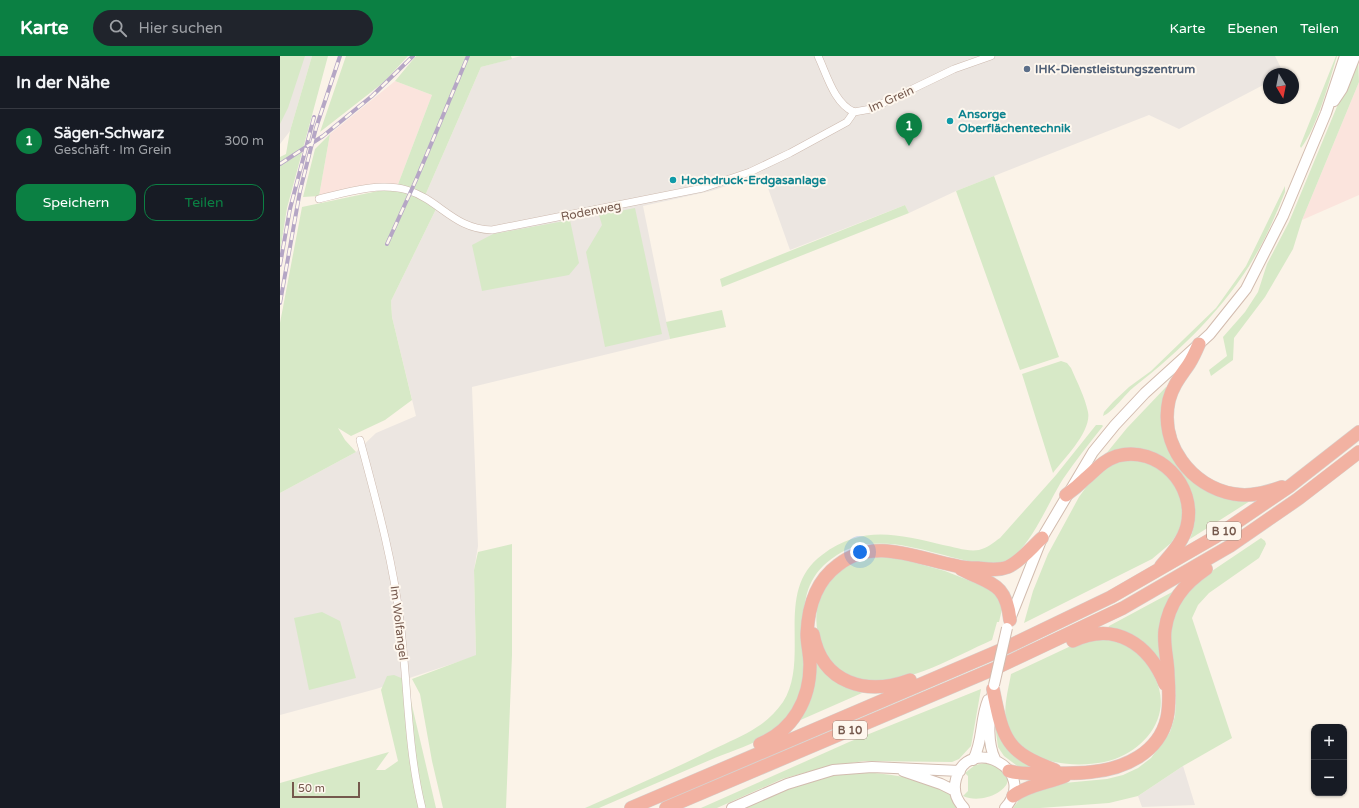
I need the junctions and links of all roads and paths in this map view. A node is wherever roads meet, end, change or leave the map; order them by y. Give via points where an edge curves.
1 (818, 56) edge
2 (991, 56) edge
3 (1340, 56) edge
4 (1345, 56) edge
5 (1356, 56) edge
6 (854, 112) junction
7 (1326, 113) junction
8 (319, 199) dead end
9 (1199, 344) junction
10 (1359, 432) edge
11 (360, 440) dead end
12 (1359, 452) edge
13 (1290, 486) junction
14 (1066, 495) junction
15 (1042, 538) junction
16 (1230, 546) junction
17 (958, 567) junction
18 (1155, 574) junction
19 (810, 620) junction
20 (1008, 624) junction
21 (1034, 650) junction
22 (943, 674) junction
23 (994, 687) junction
24 (1168, 690) junction
25 (995, 759) junction
26 (973, 760) junction
27 (738, 761) junction
28 (893, 768) junction
29 (960, 771) junction
30 (1009, 771) junction
31 (1068, 774) junction
32 (955, 791) junction
33 (1013, 796) junction
34 (422, 808) edge
35 (631, 808) edge
36 (666, 808) edge
37 (732, 808) edge
38 (964, 808) edge
39 (1005, 808) edge

1 - 6 street, Im Grein via 839,99 844,106
2 - 6 street, Im Grein via 954,69 865,111
3 - 7 main road
4 - 7 main road
5 - 7 main road via 1342,89
6 - 8 street, Rodenweg via 847,122 790,153 750,172 710,186 492,230 468,227 424,198 397,187 349,192
7 - 9 main road via 1283,216 1256,272 1227,314
9 - 13 highway via 1189,364 1176,380 1169,401 1168,427 1177,455 1196,477 1224,491 1235,494 1258,494
9 - 14 main road via 1115,425 1093,452
10 - 13 highway, B 10
11 - 34 street, Im Wolfangel via 396,590 415,772
12 - 16 highway, B 10 via 1298,499
13 - 18 highway, B 10 via 1215,538
14 - 15 main road
14 - 18 highway via 1102,463 1117,456 1149,458 1173,473 1182,485 1189,516 1178,546
15 - 17 highway via 1019,560 1006,568 990,570
15 - 20 main road
16 - 21 highway, B 10 via 1123,608
16 - 24 highway via 1212,565 1187,584 1170,610 1165,630
17 - 19 highway via 897,551 874,550 858,554 844,560 822,580 814,596
17 - 20 highway via 1002,591 1008,602
18 - 22 highway, B 10 via 1064,621
19 - 22 highway via 815,644 822,658 832,670 850,682 864,687 882,688
19 - 27 highway via 807,634 809,679 802,705 786,727 758,744
20 - 23 main road, bridge
21 - 24 highway via 1094,634 1114,634 1133,642 1149,655
21 - 36 highway, B 10
22 - 27 highway, B 10
23 - 25 main road via 990,732
23 - 26 main road via 983,713
23 - 31 highway via 1000,725 1012,746 1033,762
24 - 31 highway via 1165,724 1155,741 1141,756 1118,768
25 - 26 main road via 985,757
25 - 30 main road
26 - 29 main road
27 - 35 highway, B 10
28 - 29 main road
28 - 32 main road
28 - 37 main road via 844,769 811,775
29 - 32 main road via 956,778
30 - 31 highway via 1019,774
30 - 33 main road via 1014,786
31 - 33 highway via 1022,790
32 - 38 main road
33 - 39 main road

